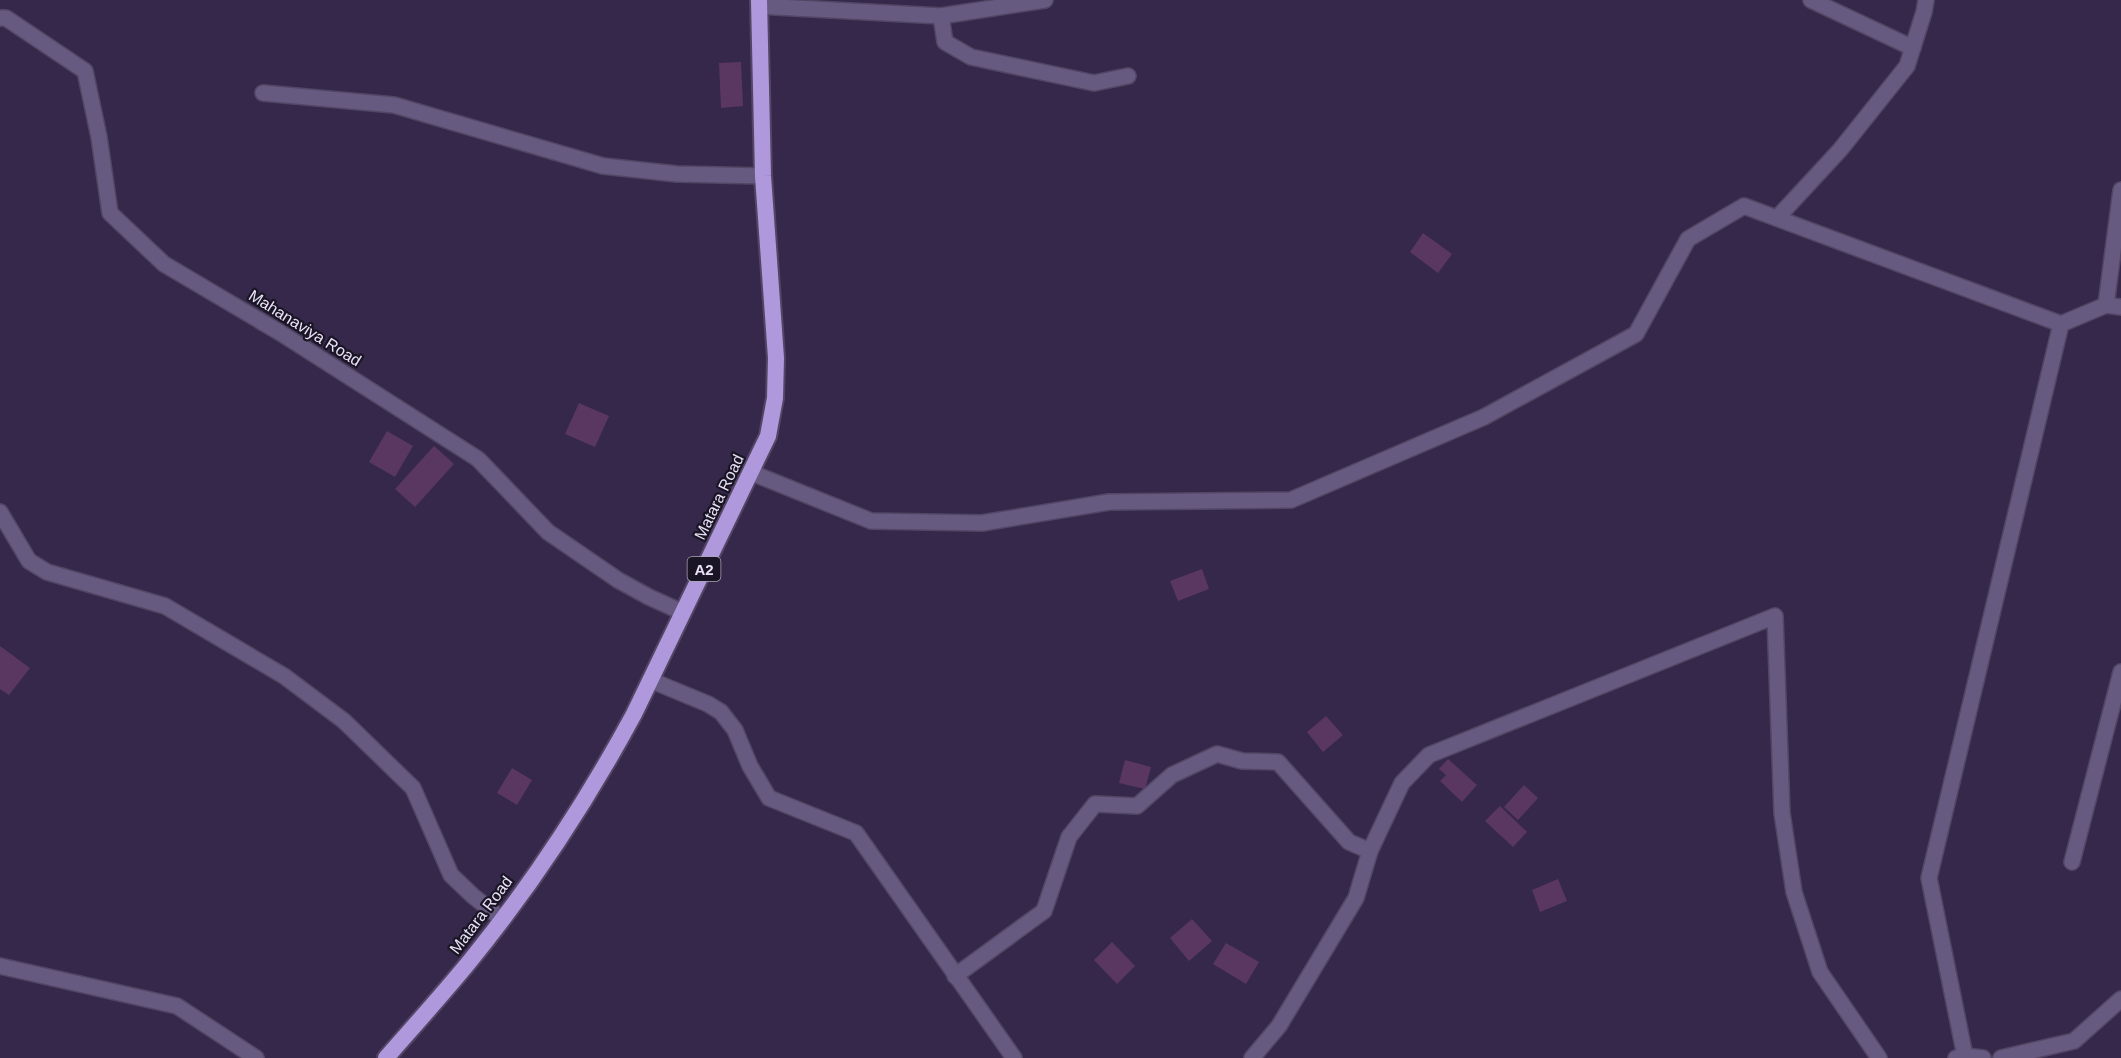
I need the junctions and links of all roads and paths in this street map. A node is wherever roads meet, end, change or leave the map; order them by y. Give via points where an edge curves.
1 (1044, 0) edge
2 (1811, 0) edge
3 (1926, 0) edge
4 (759, 3) edge
5 (941, 16) junction
6 (0, 18) edge
7 (1913, 48) junction
8 (1128, 76) dead end
9 (263, 93) dead end
10 (764, 176) junction
11 (2121, 190) edge
12 (1778, 218) junction
13 (2114, 306) edge
14 (2061, 324) junction
15 (752, 473) junction
16 (0, 512) edge
17 (682, 612) junction
18 (2121, 672) edge
19 (650, 680) junction
20 (1370, 851) junction
21 (2072, 862) dead end
22 (502, 920) junction
23 (0, 966) edge
24 (955, 976) junction
25 (2121, 999) edge
26 (1960, 1057) edge
27 (256, 1058) edge
28 (386, 1058) edge
29 (1014, 1058) edge
30 (1252, 1058) edge
31 (1879, 1058) edge
32 (1983, 1058) edge
33 (2001, 1058) edge

1 - 5 street
2 - 7 street
3 - 7 street
4 - 5 street
4 - 10 highway, Matara Road / A2
5 - 8 street via 945,42 971,57 1094,83
6 - 17 street, Mahanaviya Road via 6,18 85,71 110,213 164,264 478,459 548,532 618,579
7 - 12 street via 1907,66 1894,83
9 - 10 street via 394,105 603,166 677,174
10 - 15 highway, Matara Road / A2 via 775,398 768,436
11 - 13 street
12 - 14 street
12 - 15 street via 1744,206 1688,239 1636,334 1484,417 1291,500 1109,502 982,523 871,521
13 - 14 street
14 - 26 street via 1929,878
15 - 17 highway, Matara Road / A2
16 - 22 street via 29,561 47,572 165,606 284,676 345,721 413,788 451,875
17 - 19 highway, Matara Road / A2
18 - 21 street
19 - 22 highway, Matara Road / A2 via 617,746
19 - 24 street via 721,712 735,730 758,783 769,798 856,833
20 - 24 street via 1349,842 1278,762 1242,761 1217,754 1172,775 1137,806 1095,804 1070,837 1044,910
20 - 30 street via 1356,898 1279,1026
20 - 31 street via 1402,783 1429,755 1774,616 1782,813 1794,892 1820,972
22 - 28 highway, Matara Road / A2
23 - 27 street via 177,1006
24 - 29 street
25 - 33 street via 2074,1041
26 - 32 street

